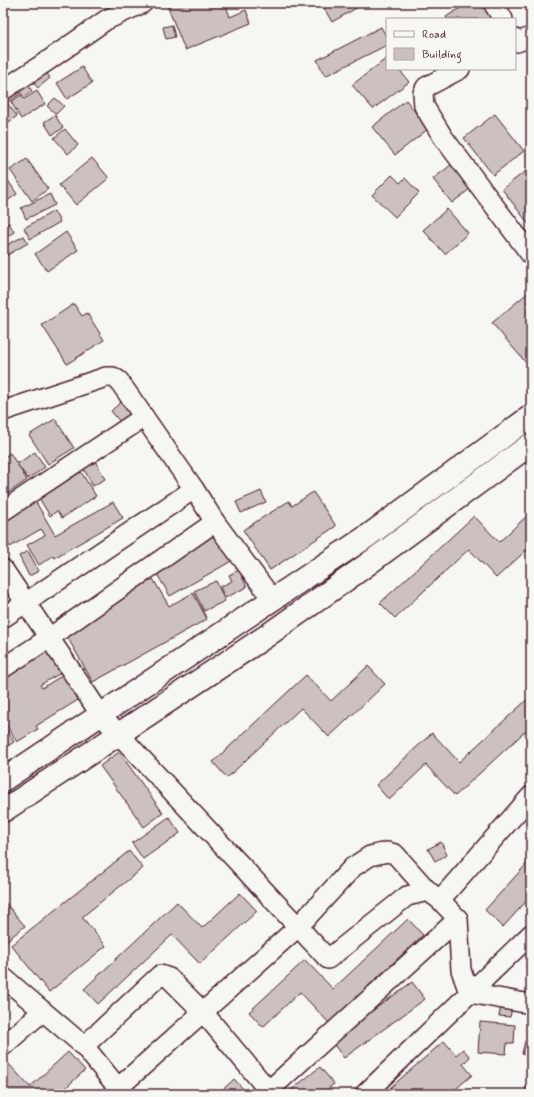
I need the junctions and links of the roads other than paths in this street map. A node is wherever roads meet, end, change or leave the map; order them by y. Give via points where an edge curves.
1 (143, 3) edge
2 (493, 3) edge
3 (502, 18) edge
4 (458, 70) edge
5 (3, 90) edge
6 (531, 255) edge
7 (3, 411) edge
8 (531, 416) edge
9 (144, 417) junction
10 (531, 444) edge
11 (194, 489) junction
12 (3, 512) edge
13 (215, 522) junction
14 (3, 569) edge
15 (273, 600) junction
16 (26, 603) junction
17 (3, 618) edge
18 (49, 638) junction
19 (3, 668) edge
20 (101, 715) junction
21 (119, 734) junction
22 (3, 780) edge
23 (531, 796) edge
24 (3, 811) edge
25 (434, 895) junction
26 (458, 919) junction
27 (298, 927) junction
28 (531, 934) edge
29 (3, 977) edge
30 (469, 993) junction
31 (531, 1004) edge
32 (43, 1011) junction
33 (203, 1012) junction
34 (3, 1046) edge
35 (84, 1046) junction
36 (115, 1091) edge
37 (267, 1092) edge
38 (365, 1094) edge

1 - 5 street via 106,20
2 - 3 street
4 - 6 street via 426,87 423,93 424,106 443,137
7 - 9 street via 106,377 113,377 119,381
8 - 15 main road via 369,535
9 - 11 street
9 - 12 street
10 - 21 main road via 313,602
11 - 13 street
11 - 16 street
13 - 15 street
13 - 18 street
14 - 16 street
15 - 20 main road
16 - 17 street
16 - 18 street
18 - 19 street
18 - 20 street
20 - 21 street
20 - 22 main road
21 - 24 main road
21 - 27 street
23 - 25 street
25 - 26 street
25 - 27 street via 407,896 328,959
25 - 27 street via 396,854 387,852 370,856 353,867
26 - 30 street via 462,970
26 - 37 street
27 - 33 street
28 - 30 street
29 - 32 street
30 - 31 street
30 - 38 street
32 - 34 street
32 - 35 street
33 - 35 street via 169,978 160,976
33 - 36 street
33 - 37 street
35 - 36 street

